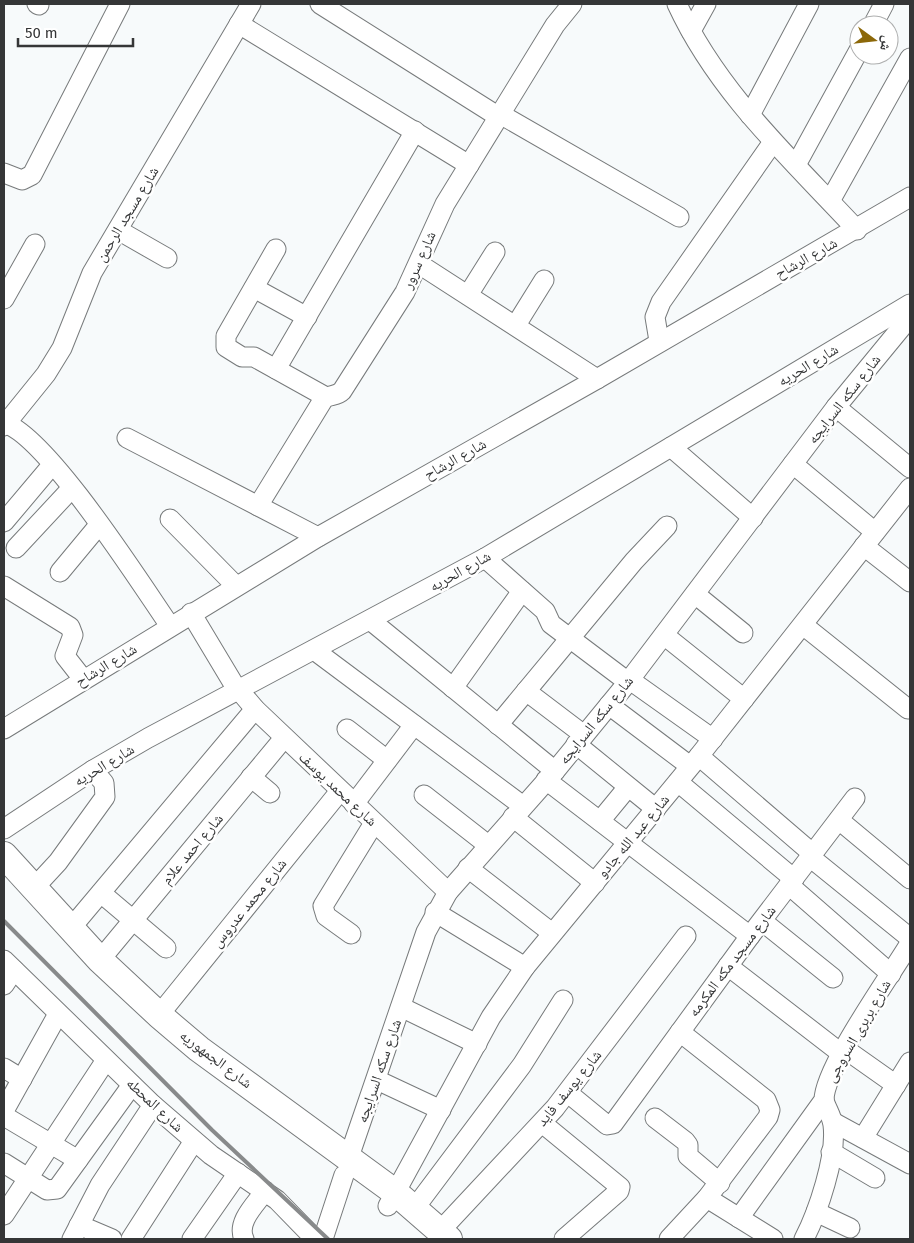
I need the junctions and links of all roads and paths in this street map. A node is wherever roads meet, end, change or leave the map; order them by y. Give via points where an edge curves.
1 (120, 4) edge
2 (251, 4) edge
3 (320, 4) edge
4 (572, 4) edge
5 (677, 4) edge
6 (706, 4) edge
7 (809, 4) edge
8 (239, 24) junction
9 (691, 31) junction
10 (910, 58) edge
11 (851, 65) edge
12 (500, 115) junction
13 (750, 115) junction
14 (414, 131) junction
15 (773, 142) junction
16 (470, 165) junction
17 (796, 165) junction
18 (4, 173) edge
19 (910, 197) edge
20 (830, 200) junction
21 (679, 217) dead end
22 (118, 230) junction
23 (858, 230) junction
24 (35, 244) dead end
25 (276, 249) dead end
26 (495, 252) dead end
27 (167, 258) dead end
28 (419, 264) junction
29 (544, 280) dead end
30 (254, 288) junction
31 (468, 295) junction
32 (4, 299) edge
33 (910, 304) edge
34 (306, 317) junction
35 (910, 317) edge
36 (516, 325) junction
37 (659, 341) junction
38 (276, 369) junction
39 (597, 380) junction
40 (326, 397) junction
41 (836, 407) junction
42 (5, 424) edge
43 (127, 438) dead end
44 (671, 447) junction
45 (793, 464) junction
46 (52, 465) junction
47 (910, 468) edge
48 (71, 488) junction
49 (910, 488) edge
50 (258, 506) junction
51 (903, 511) edge
52 (752, 518) junction
53 (170, 519) dead end
54 (4, 522) edge
55 (100, 524) junction
56 (666, 526) dead end
57 (318, 537) junction
58 (870, 539) junction
59 (16, 548) dead end
60 (485, 558) junction
61 (60, 572) dead end
62 (910, 582) edge
63 (4, 586) edge
64 (236, 586) junction
65 (522, 591) junction
66 (695, 594) junction
67 (191, 613) junction
68 (370, 620) junction
69 (803, 625) junction
70 (170, 626) junction
71 (743, 633) dead end
72 (664, 635) junction
73 (569, 639) junction
74 (314, 650) junction
75 (83, 679) junction
76 (629, 681) junction
77 (235, 687) junction
78 (452, 688) junction
79 (526, 691) junction
80 (744, 699) junction
81 (609, 704) junction
82 (255, 709) junction
83 (908, 709) dead end
84 (414, 724) junction
85 (498, 725) junction
86 (4, 729) edge
87 (347, 729) dead end
88 (284, 738) junction
89 (580, 739) junction
90 (713, 739) junction
91 (387, 760) junction
92 (695, 761) junction
93 (93, 770) junction
94 (550, 776) junction
95 (251, 777) junction
96 (678, 782) junction
97 (628, 787) junction
98 (270, 793) dead end
99 (424, 795) dead end
100 (347, 798) junction
101 (855, 798) dead end
102 (758, 807) junction
103 (656, 809) junction
104 (518, 812) junction
105 (839, 820) junction
106 (600, 821) junction
107 (374, 823) junction
108 (4, 829) edge
109 (737, 831) junction
110 (628, 842) junction
111 (488, 845) junction
112 (4, 855) edge
113 (812, 856) junction
114 (468, 868) junction
115 (910, 879) edge
116 (595, 882) junction
117 (792, 882) junction
118 (4, 883) edge
119 (33, 890) junction
120 (448, 892) junction
121 (102, 893) junction
122 (435, 912) junction
123 (133, 920) junction
124 (762, 921) junction
125 (71, 928) junction
126 (351, 934) dead end
127 (552, 934) junction
128 (686, 936) dead end
129 (750, 936) junction
130 (910, 938) edge
131 (910, 943) edge
132 (166, 948) dead end
133 (100, 960) junction
134 (728, 966) junction
135 (524, 967) junction
136 (900, 969) edge
137 (7, 972) edge
138 (832, 978) dead end
139 (563, 1000) dead end
140 (400, 1007) junction
141 (58, 1014) junction
142 (159, 1015) junction
143 (680, 1032) junction
144 (477, 1044) junction
145 (843, 1051) junction
146 (106, 1060) junction
147 (909, 1066) edge
148 (4, 1068) edge
149 (22, 1079) junction
150 (377, 1080) junction
151 (132, 1085) junction
152 (896, 1085) junction
153 (568, 1093) junction
154 (824, 1100) junction
155 (153, 1105) junction
156 (441, 1110) junction
157 (4, 1111) edge
158 (4, 1116) edge
159 (655, 1118) dead end
160 (833, 1122) junction
161 (542, 1123) junction
162 (863, 1138) junction
163 (194, 1141) junction
164 (50, 1143) junction
165 (831, 1152) junction
166 (78, 1160) junction
167 (4, 1163) edge
168 (910, 1164) edge
169 (346, 1166) junction
170 (238, 1173) junction
171 (28, 1178) junction
172 (874, 1178) dead end
173 (720, 1182) junction
174 (265, 1191) junction
175 (707, 1198) junction
176 (399, 1203) junction
177 (816, 1212) junction
178 (4, 1215) edge
179 (739, 1218) junction
180 (850, 1228) dead end
181 (75, 1232) edge
182 (438, 1237) edge
183 (112, 1239) edge
184 (131, 1239) edge
185 (192, 1239) edge
186 (244, 1239) edge
187 (315, 1239) edge
188 (323, 1239) edge
189 (564, 1239) edge
190 (670, 1239) edge
191 (773, 1239) edge
192 (804, 1239) edge

1 - 18 street via 32,174 22,180
2 - 8 street, شارع مسجد الرحمن
3 - 12 street
4 - 12 street, شارع سرور via 555,25
5 - 9 street
6 - 9 street
7 - 13 street
8 - 14 street
8 - 22 street, شارع مسجد الرحمن
9 - 13 street via 722,80
10 - 20 street
11 - 17 street
12 - 16 street, شارع سرور
12 - 21 street
13 - 15 street
14 - 16 street
14 - 34 street
15 - 17 street
15 - 37 street via 660,302 655,317
16 - 28 street, شارع سرور via 437,220
17 - 20 street
19 - 23 street, شارع الرشاح
20 - 23 street
22 - 27 street
22 - 42 street, شارع مسجد الرحمن via 83,291 62,348 46,374
23 - 37 street, شارع الرشاح
24 - 32 street
25 - 30 street
26 - 31 street
28 - 31 street
28 - 40 street, شارع سرور via 405,292 342,391
29 - 36 street
30 - 34 street
30 - 38 street via 225,343 239,356 254,357
31 - 36 street
33 - 44 street, شارع الحريه
34 - 38 street
35 - 41 street, شارع سكه السرايجه
36 - 39 street
37 - 39 street, شارع الرشاح
38 - 40 street
39 - 57 street, شارع الرشاح
40 - 50 street, شارع سرور
41 - 45 street, شارع سكه السرايجه
41 - 47 street
42 - 46 street via 30,439
43 - 50 street
44 - 52 street
44 - 60 street, شارع الحريه
45 - 52 street, شارع سكه السرايجه
45 - 58 street
46 - 48 street
46 - 54 street
48 - 55 street
48 - 59 street
49 - 51 street, شارع عبد الله جادو
50 - 57 street
51 - 58 street, شارع عبد الله جادو
52 - 66 street, شارع سكه السرايجه
53 - 64 street
55 - 61 street
55 - 70 street
56 - 73 street
57 - 64 street, شارع الرشاح
58 - 62 street
58 - 69 street, شارع عبد الله جادو
60 - 65 street
60 - 68 street, شارع الحريه
63 - 75 street via 70,627 73,638 65,656
64 - 67 street, شارع الرشاح
65 - 73 street
65 - 78 street
66 - 71 street
66 - 72 street, شارع سكه السرايجه
67 - 70 street, شارع الرشاح
67 - 77 street, شارع محمد يوسف
68 - 74 street, شارع الحريه
68 - 78 street
69 - 80 street, شارع عبد الله جادو
69 - 83 street
70 - 75 street, شارع الرشاح
72 - 76 street, شارع سكه السرايجه
72 - 80 street
73 - 76 street
73 - 79 street
74 - 77 street, شارع الحريه
74 - 84 street
75 - 86 street, شارع الرشاح
76 - 81 street, شارع سكه السرايجه
76 - 90 street
77 - 82 street, شارع محمد يوسف
77 - 93 street, شارع الحريه
78 - 85 street
79 - 85 street
79 - 89 street
80 - 90 street, شارع عبد الله جادو
81 - 89 street, شارع سكه السرايجه
81 - 92 street
82 - 88 street, شارع محمد يوسف
82 - 121 street
84 - 91 street, شارع محمد عدروس
84 - 104 street
85 - 94 street
87 - 91 street
88 - 95 street, شارع احمد علام
88 - 100 street, شارع محمد يوسف
89 - 94 street, شارع سكه السرايجه
89 - 97 street
90 - 92 street, شارع عبد الله جادو
91 - 100 street, شارع محمد عدروس
92 - 96 street, شارع عبد الله جادو
92 - 102 street
93 - 108 street, شارع الحريه
93 - 119 street via 104,783 105,797 58,862
94 - 104 street, شارع سكه السرايجه
94 - 106 street
95 - 98 street
95 - 123 street, شارع احمد علام
96 - 103 street, شارع عبد الله جادو
96 - 109 street
97 - 103 street
97 - 106 street
99 - 111 street
100 - 107 street, شارع محمد يوسف
100 - 142 street, شارع محمد عدروس
101 - 105 street, شارع مسجد مكه المكرمه
102 - 109 street
102 - 113 street
103 - 110 street, شارع عبد الله جادو
104 - 111 street, شارع سكه السرايجه
104 - 116 street
105 - 113 street, شارع مسجد مكه المكرمه
105 - 115 street
106 - 110 street
107 - 120 street, شارع محمد يوسف
107 - 126 street via 323,906 326,916
109 - 117 street
110 - 116 street, شارع عبد الله جادو
110 - 129 street
111 - 114 street, شارع سكه السرايجه
112 - 119 main road, شارع الجمهوريه
113 - 117 street, شارع مسجد مكه المكرمه
113 - 130 street
114 - 120 street, شارع سكه السرايجه
114 - 127 street
116 - 127 street, شارع عبد الله جادو
117 - 124 street, شارع مسجد مكه المكرمه
117 - 136 street
118 - 169 main road, شارع الجمهوريه via 90,974 189,1062
119 - 125 main road, شارع الجمهوريه
120 - 122 street, شارع سكه السرايجه
121 - 123 street
121 - 125 street
122 - 135 street
122 - 140 street, شارع سكه السرايجه
123 - 132 street
123 - 133 street, شارع احمد علام
124 - 129 street, شارع مسجد مكه المكرمه
124 - 138 street
125 - 133 main road, شارع الجمهوريه
127 - 135 street, شارع عبد الله جادو
128 - 153 street, شارع يوسف فايد
129 - 134 street, شارع مسجد مكه المكرمه
131 - 136 street, شارع بربرى السروجى
133 - 142 main road, شارع الجمهوريه
134 - 143 street, شارع مسجد مكه المكرمه
134 - 145 street
135 - 144 street, شارع عبد الله جادو
136 - 145 street, شارع بربرى السروجى
137 - 141 street, شارع المحطه
139 - 176 street via 532,1051
140 - 144 street
140 - 150 street, شارع سكه السرايجه
141 - 146 street, شارع المحطه
141 - 149 street
142 - 169 main road, شارع الجمهوريه
143 - 153 street, شارع مسجد مكه المكرمه via 610,1125
143 - 173 street via 770,1106 768,1117
144 - 156 street, شارع عبد الله جادو
145 - 152 street
145 - 154 street, شارع بربرى السروجى via 826,1085
146 - 151 street, شارع المحطه
146 - 164 street
147 - 152 street
148 - 149 street
149 - 157 street
150 - 156 street
150 - 169 street, شارع سكه السرايجه
151 - 155 street, شارع المحطه
151 - 166 street
152 - 162 street
153 - 161 street, شارع يوسف فايد
154 - 160 street
154 - 179 street, شارع بربرى السروجى
155 - 163 street, شارع المحطه
155 - 181 street via 100,1185
156 - 176 street, شارع عبد الله جادو
158 - 164 street
159 - 173 street via 685,1141 688,1156
160 - 162 street
160 - 165 street
161 - 182 street, شارع يوسف فايد
161 - 189 street via 620,1187
162 - 168 street
163 - 170 street, شارع المحطه
163 - 184 street
164 - 166 street
164 - 171 street
165 - 172 street
165 - 177 street
166 - 171 street via 57,1190 47,1190
167 - 171 street
169 - 176 main road, شارع الجمهوريه
169 - 188 street, شارع سكه السرايجه
170 - 174 street, شارع المحطه
170 - 185 street
171 - 178 street
173 - 175 street
174 - 186 street via 243,1224 241,1234
174 - 187 street, شارع المحطه
175 - 179 street
175 - 190 street
176 - 182 main road, شارع الجمهوريه
177 - 180 street
177 - 192 street
179 - 191 street
181 - 183 street

